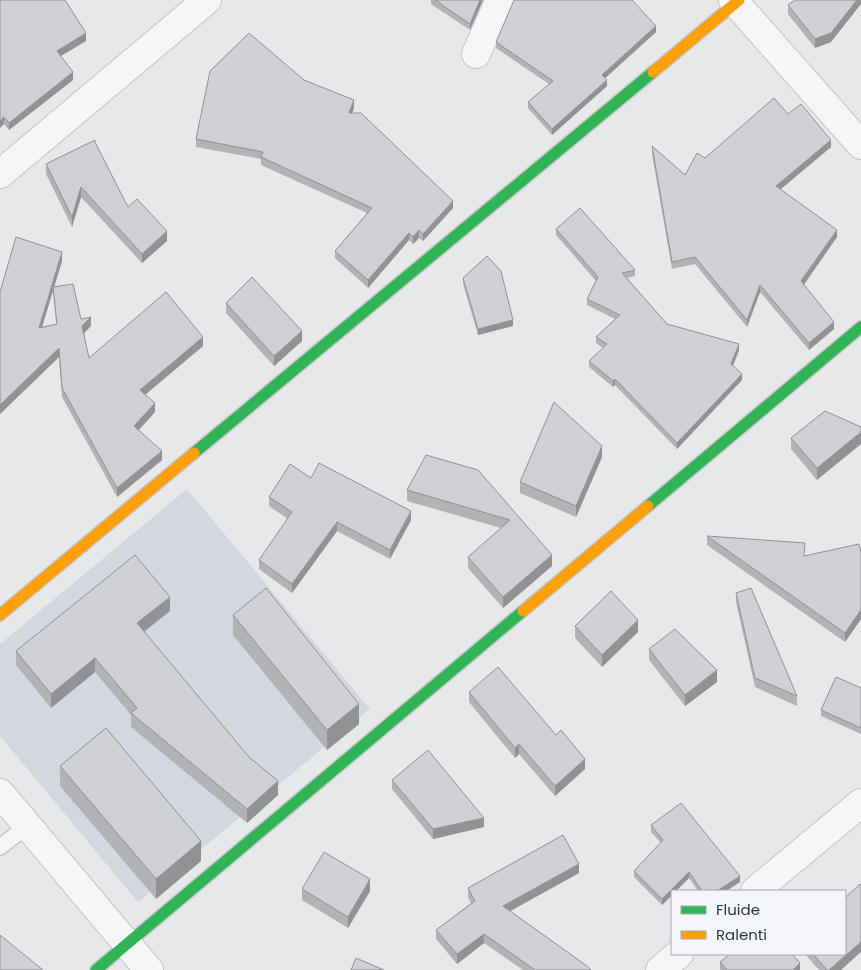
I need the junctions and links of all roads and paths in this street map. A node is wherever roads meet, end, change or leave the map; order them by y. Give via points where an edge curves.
1 (207, 0) edge
2 (500, 0) edge
3 (736, 1) edge
4 (476, 54) dead end
5 (861, 145) edge
6 (0, 174) edge
7 (861, 327) edge
8 (0, 615) edge
9 (0, 794) edge
10 (861, 803) edge
11 (27, 826) junction
12 (0, 847) edge
13 (756, 890) edge
14 (127, 944) junction
15 (678, 955) edge
16 (96, 970) edge
17 (149, 970) edge
18 (660, 970) edge

1 - 6 street
2 - 4 street
3 - 5 street
3 - 8 street
7 - 14 street
9 - 11 street
10 - 13 street
11 - 12 lane
11 - 14 street
14 - 16 street
14 - 17 street
15 - 18 street

